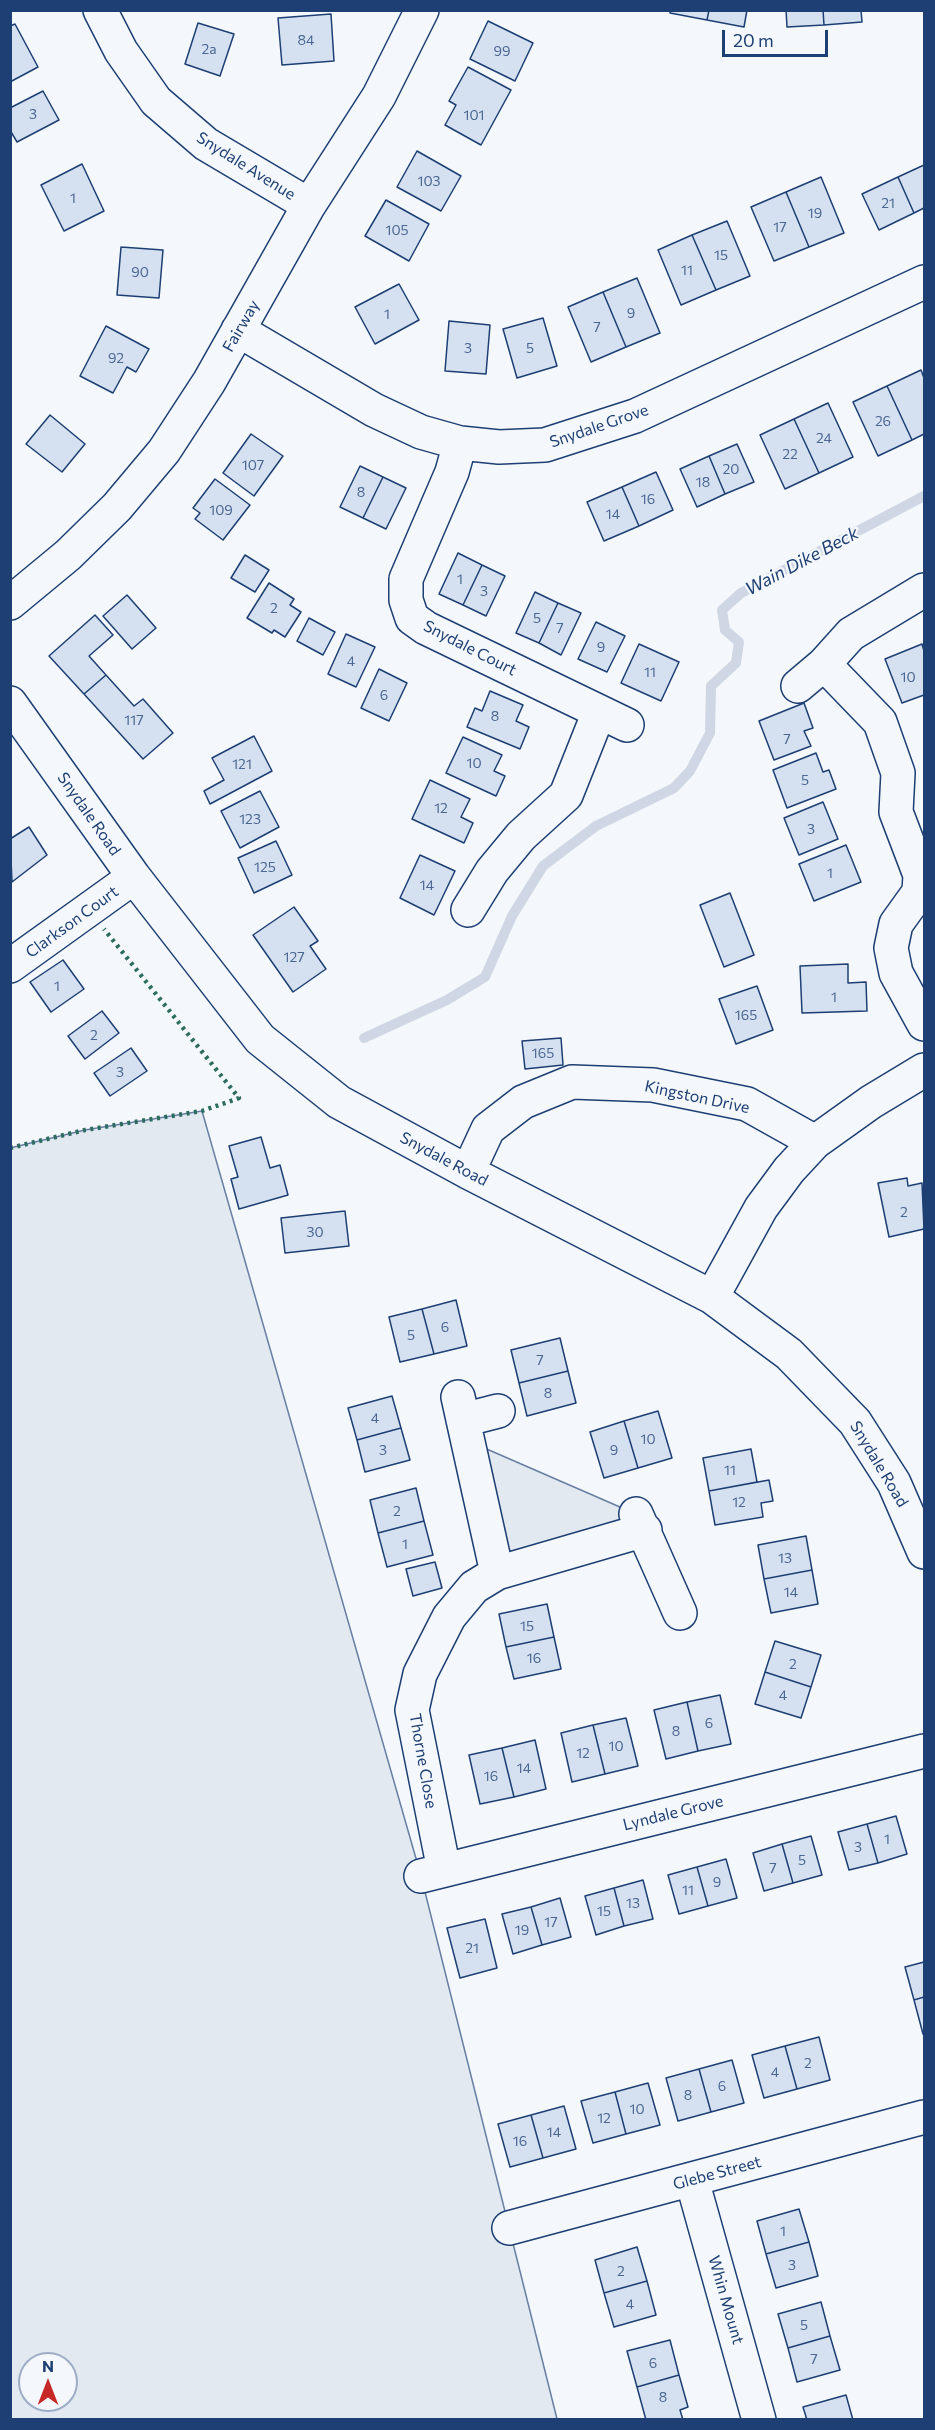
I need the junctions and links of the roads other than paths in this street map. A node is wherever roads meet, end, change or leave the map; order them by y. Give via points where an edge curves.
1 (100, 10) edge
2 (422, 10) edge
3 (309, 206) junction
4 (924, 282) edge
5 (238, 330) junction
6 (460, 443) junction
7 (924, 590) edge
8 (10, 603) edge
9 (824, 663) junction
10 (798, 686) dead end
11 (10, 703) edge
12 (134, 877) junction
13 (468, 910) dead end
14 (10, 966) edge
15 (924, 1024) edge
16 (924, 1070) edge
17 (815, 1142) junction
18 (468, 1172) junction
19 (712, 1297) junction
20 (498, 1411) dead end
21 (924, 1552) edge
22 (497, 1573) junction
23 (680, 1613) dead end
24 (924, 1751) edge
25 (432, 1873) joint
26 (924, 2117) edge
27 (692, 2180) junction
28 (509, 2228) dead end
29 (759, 2420) edge

1 - 3 street, Snydale Avenue via 121,51 156,101 206,144
2 - 3 street, Fairway via 379,96
3 - 5 street, Fairway
4 - 6 street, Snydale Grove via 635,416 590,432 545,445 499,447
5 - 6 street, Snydale Grove via 374,410 421,432
5 - 8 street, Fairway via 164,452 117,507 68,555
6 - 13 street, Snydale Court via 452,472 406,579 406,600 412,618 613,718 566,795 521,836 492,871
7 - 9 street via 851,634
9 - 10 street
9 - 15 street via 880,722 898,773 896,812 921,875 919,892 896,924 891,948 896,973
11 - 12 street, Snydale Road
12 - 14 street, Clarkson Court
12 - 18 street, Snydale Road via 260,1039 339,1102
16 - 17 street
17 - 18 street, Kingston Drive via 747,1104 653,1085 572,1082 523,1102 488,1129
17 - 19 street via 761,1208
18 - 19 street, Snydale Road
19 - 21 street, Snydale Road via 789,1354 855,1422 894,1483
20 - 22 street via 460,1409
22 - 23 street, Thorne Close via 640,1522
22 - 25 street, Thorne Close via 474,1587 449,1617 420,1674 412,1710
24 - 25 street, Lyndale Grove
26 - 27 street, Glebe Street
27 - 28 street, Glebe Street
27 - 29 street, Whin Mount

